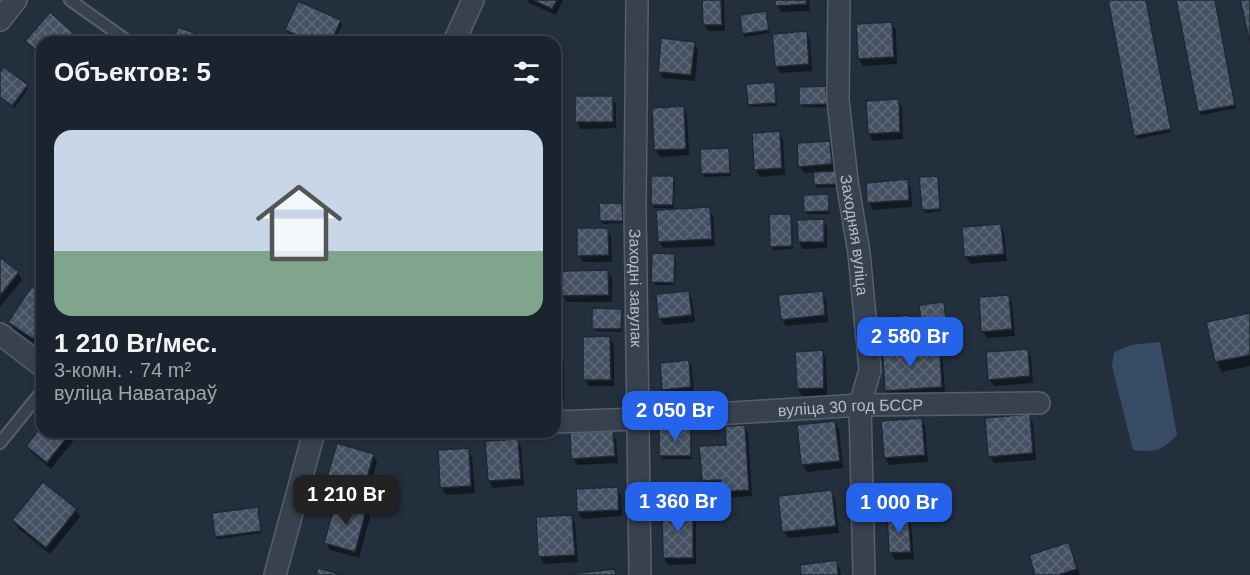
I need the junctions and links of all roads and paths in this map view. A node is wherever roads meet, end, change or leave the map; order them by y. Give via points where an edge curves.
1 (16, 0) edge
2 (70, 0) edge
3 (472, 0) edge
4 (637, 0) edge
5 (839, 0) edge
6 (0, 20) edge
7 (121, 36) edge
8 (457, 36) edge
9 (0, 334) edge
10 (36, 361) edge
11 (36, 398) edge
12 (1039, 403) dead end
13 (860, 405) junction
14 (637, 419) junction
15 (561, 423) edge
16 (312, 438) edge
17 (0, 443) edge
18 (275, 575) edge
19 (640, 575) edge
20 (864, 575) edge

1 - 6 street
2 - 7 lane
3 - 8 street
4 - 14 street, Заходні завулак
5 - 13 street, Заходняя вуліца via 838,100 870,370
9 - 10 street
11 - 17 lane
12 - 13 street, вуліца 30 год БССР
13 - 14 street, вуліца 30 год БССР
13 - 20 street, Заходняя вуліца
14 - 15 street, вуліца 30 год БССР
14 - 19 street, Заходні завулак
16 - 18 street

